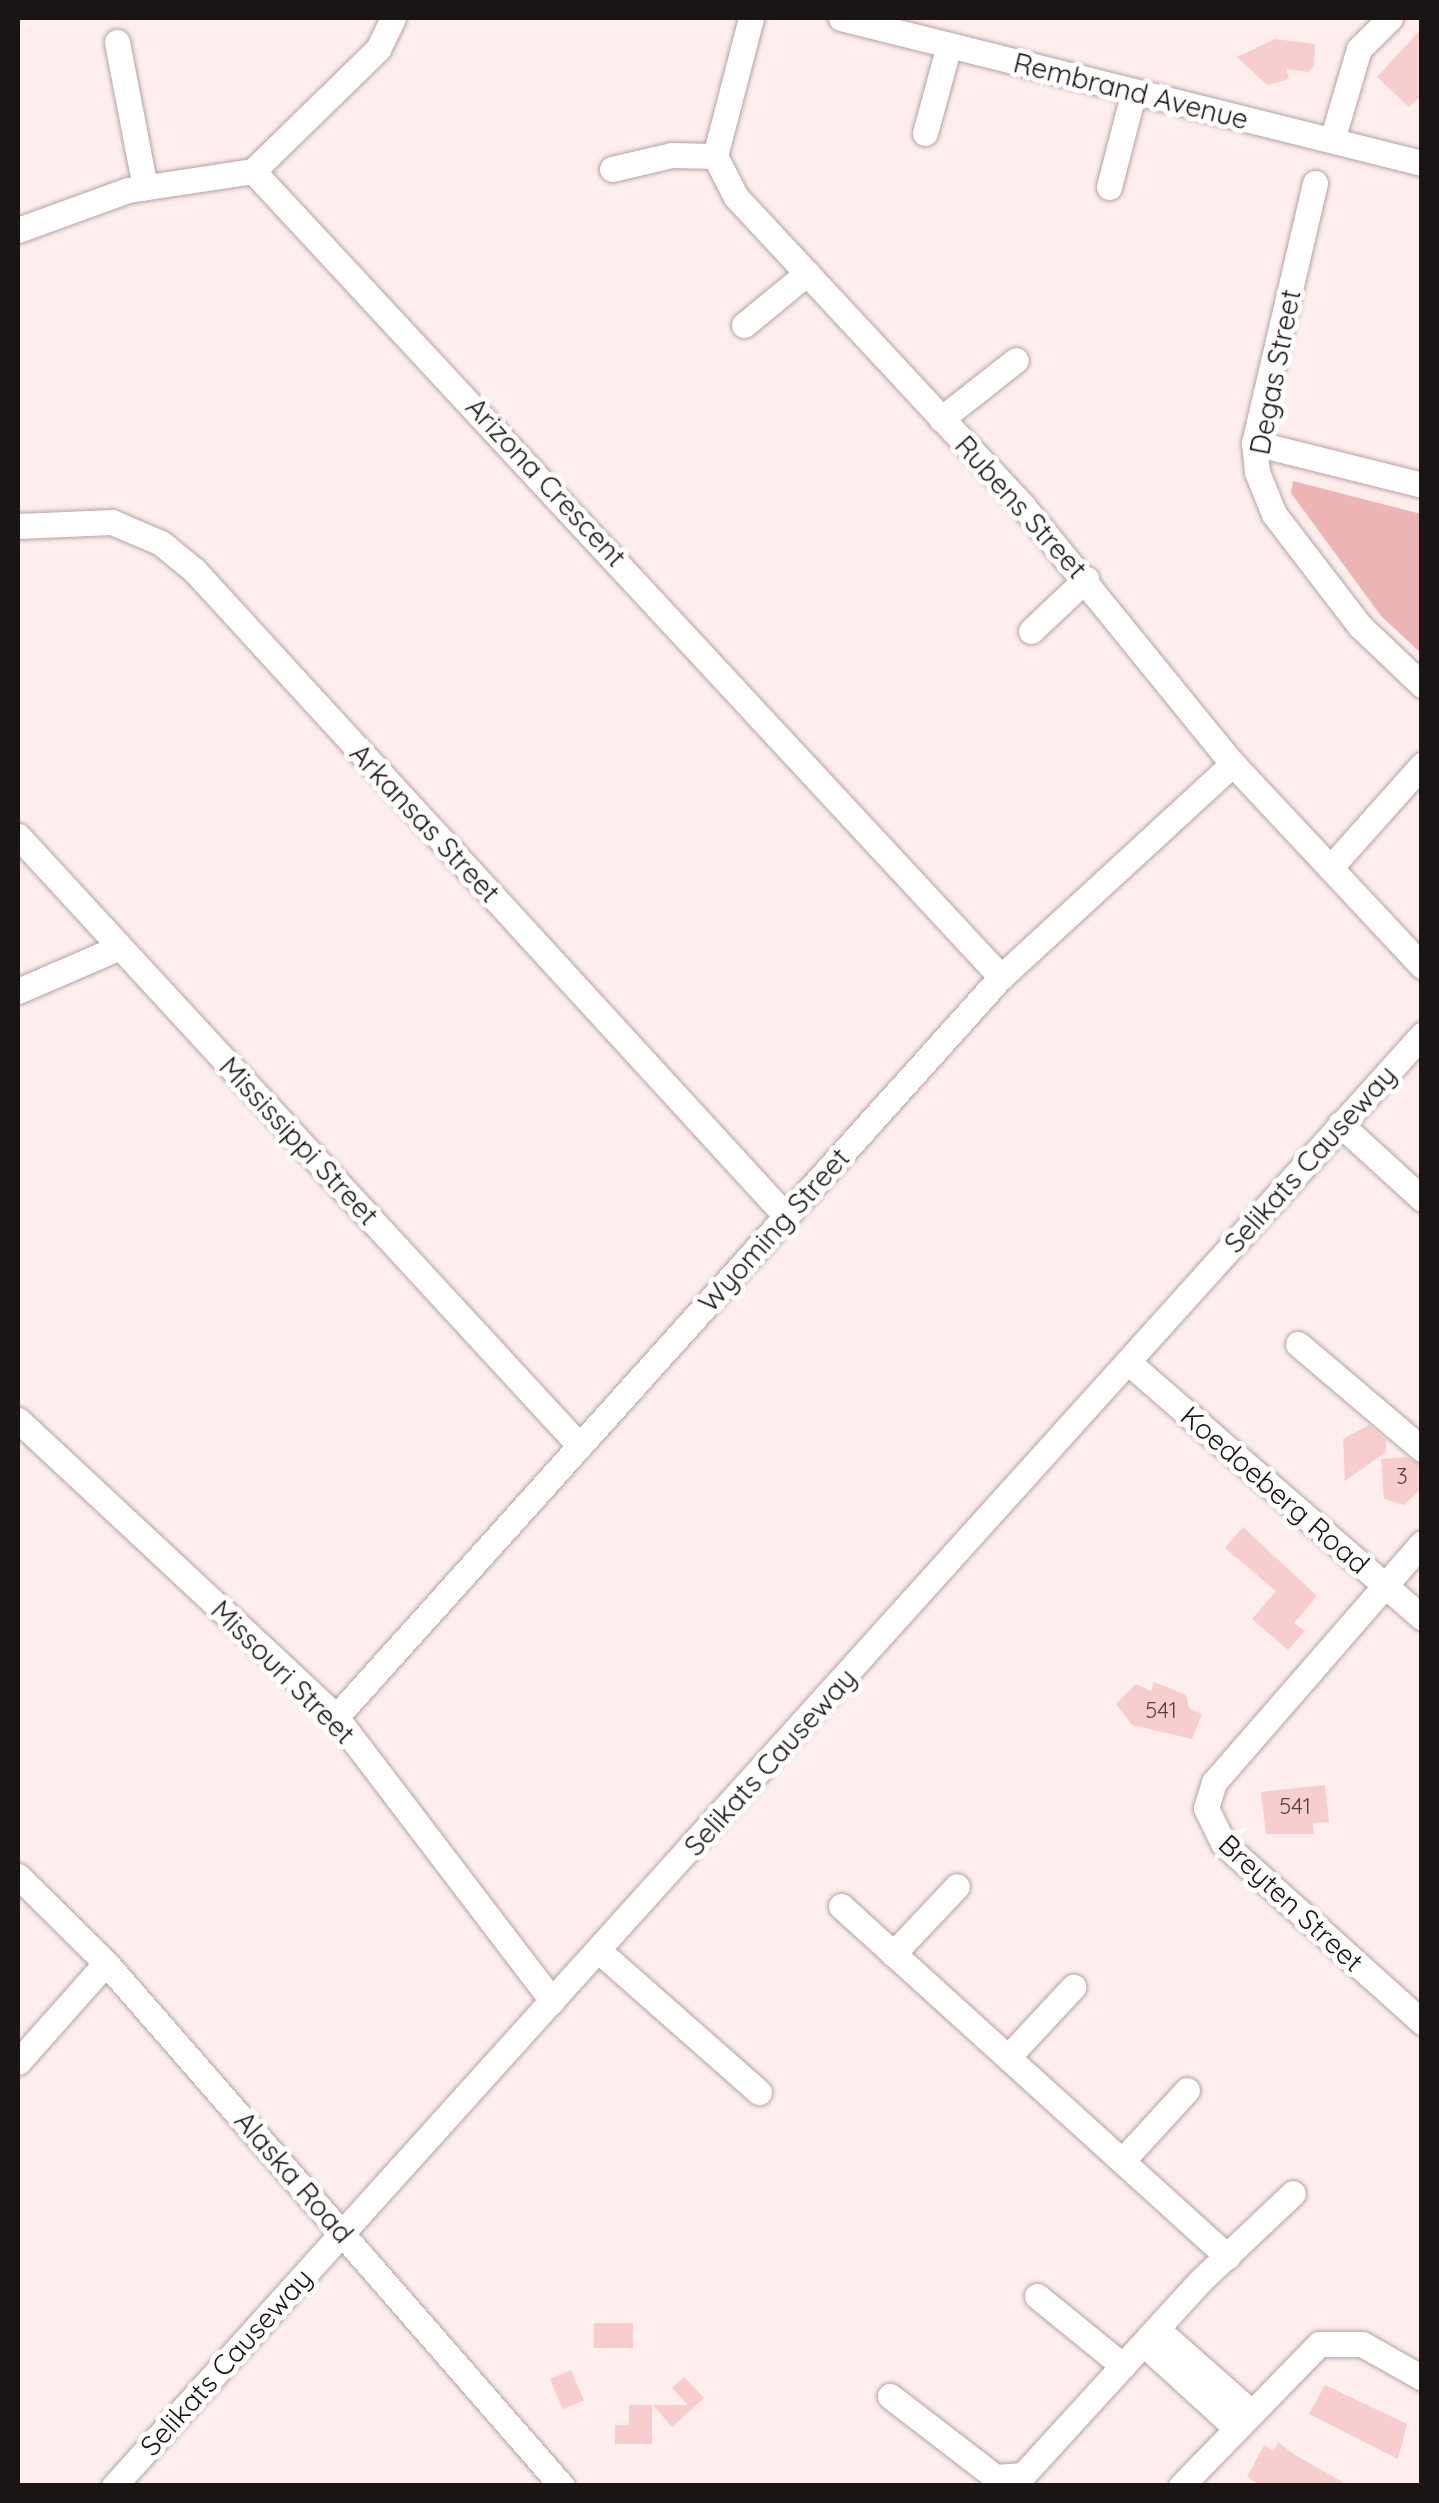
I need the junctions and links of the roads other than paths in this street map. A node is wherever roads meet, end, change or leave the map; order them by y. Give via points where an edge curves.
1 (393, 18) edge
2 (751, 18) edge
3 (841, 18) edge
4 (1390, 18) edge
5 (925, 28) edge
6 (117, 42) dead end
7 (949, 45) junction
8 (1134, 94) junction
9 (925, 134) dead end
10 (1332, 140) junction
11 (715, 156) junction
12 (1422, 163) edge
13 (612, 169) dead end
14 (254, 171) junction
15 (1315, 183) dead end
16 (145, 187) junction
17 (1108, 187) dead end
18 (18, 230) edge
19 (808, 273) junction
20 (744, 326) dead end
21 (1016, 360) dead end
22 (940, 419) junction
23 (1254, 443) junction
24 (1422, 486) edge
25 (18, 526) edge
26 (1086, 578) junction
27 (1032, 631) dead end
28 (1422, 684) edge
29 (1233, 764) junction
30 (1422, 766) edge
31 (18, 836) edge
32 (1331, 867) junction
33 (120, 947) junction
34 (1422, 966) edge
35 (1001, 977) junction
36 (18, 991) edge
37 (1422, 1035) edge
38 (1340, 1124) junction
39 (1422, 1199) edge
40 (786, 1216) junction
41 (1298, 1344) dead end
42 (1128, 1362) junction
43 (18, 1420) edge
44 (580, 1446) junction
45 (1422, 1449) edge
46 (1422, 1543) edge
47 (1383, 1584) junction
48 (1422, 1618) edge
49 (336, 1717) junction
50 (18, 1876) edge
51 (957, 1886) dead end
52 (840, 1906) dead end
53 (600, 1952) junction
54 (894, 1954) junction
55 (106, 1963) junction
56 (1073, 1987) dead end
57 (552, 2001) junction
58 (1422, 2022) edge
59 (1008, 2057) junction
60 (18, 2062) edge
61 (1187, 2090) dead end
62 (759, 2092) dead end
63 (1122, 2160) junction
64 (1293, 2193) dead end
65 (344, 2232) junction
66 (1228, 2257) junction
67 (1038, 2296) dead end
68 (1150, 2336) junction
69 (1123, 2366) junction
70 (1422, 2378) edge
71 (890, 2396) dead end
72 (1243, 2419) junction
73 (114, 2486) edge
74 (562, 2486) edge
75 (1181, 2486) edge

1 - 14 street via 378,49
2 - 11 street
3 - 5 street, Rembrand Avenue
4 - 10 street via 1359,49
5 - 7 street, Rembrand Avenue
6 - 16 street
7 - 8 street, Rembrand Avenue
7 - 9 street
8 - 10 street, Rembrand Avenue
8 - 17 street
10 - 12 street, Rembrand Avenue
11 - 13 street via 672,155
11 - 19 street, Rubens Street via 736,197
14 - 16 street
14 - 35 street, Arizona Crescent
15 - 23 street, Degas Street
16 - 18 street
19 - 20 street
19 - 22 street, Rubens Street
21 - 22 street
22 - 26 street, Rubens Street
23 - 24 street
23 - 28 street, Degas Street via 1260,486 1274,514 1360,626
25 - 40 street, Arkansas Street via 112,522 161,543 194,570
26 - 27 street
26 - 29 street, Rubens Street
29 - 32 street, Rubens Street
29 - 35 street, Wyoming Street
30 - 32 street
31 - 33 street, Mississippi Street
32 - 34 street, Rubens Street
33 - 36 street
33 - 44 street, Mississippi Street
35 - 40 street, Wyoming Street
37 - 38 street, Selikats Causeway
38 - 39 street
38 - 42 street, Selikats Causeway
40 - 44 street, Wyoming Street
41 - 45 street
42 - 47 street, Koedoeberg Road
42 - 53 street, Selikats Causeway
43 - 49 street, Missouri Street
44 - 49 street, Wyoming Street
46 - 47 street, Breyten Street
47 - 48 street, Koedoeberg Road
47 - 58 street, Breyten Street via 1214,1782 1206,1808 1222,1844
49 - 57 street, Missouri Street
50 - 55 street, Alaska Road
51 - 54 street
52 - 54 street
53 - 57 street, Selikats Causeway
53 - 62 street
54 - 59 street
55 - 60 street
55 - 65 street, Alaska Road
56 - 59 street
57 - 65 street, Selikats Causeway
59 - 63 street
61 - 63 street
63 - 66 street
64 - 66 street
65 - 73 street, Selikats Causeway
65 - 74 street, Alaska Road
66 - 68 street
67 - 69 street
68 - 69 street
68 - 72 street
69 - 71 street via 1033,2466 1006,2480
70 - 72 street via 1362,2344 1335,2340 1310,2348
72 - 75 street

